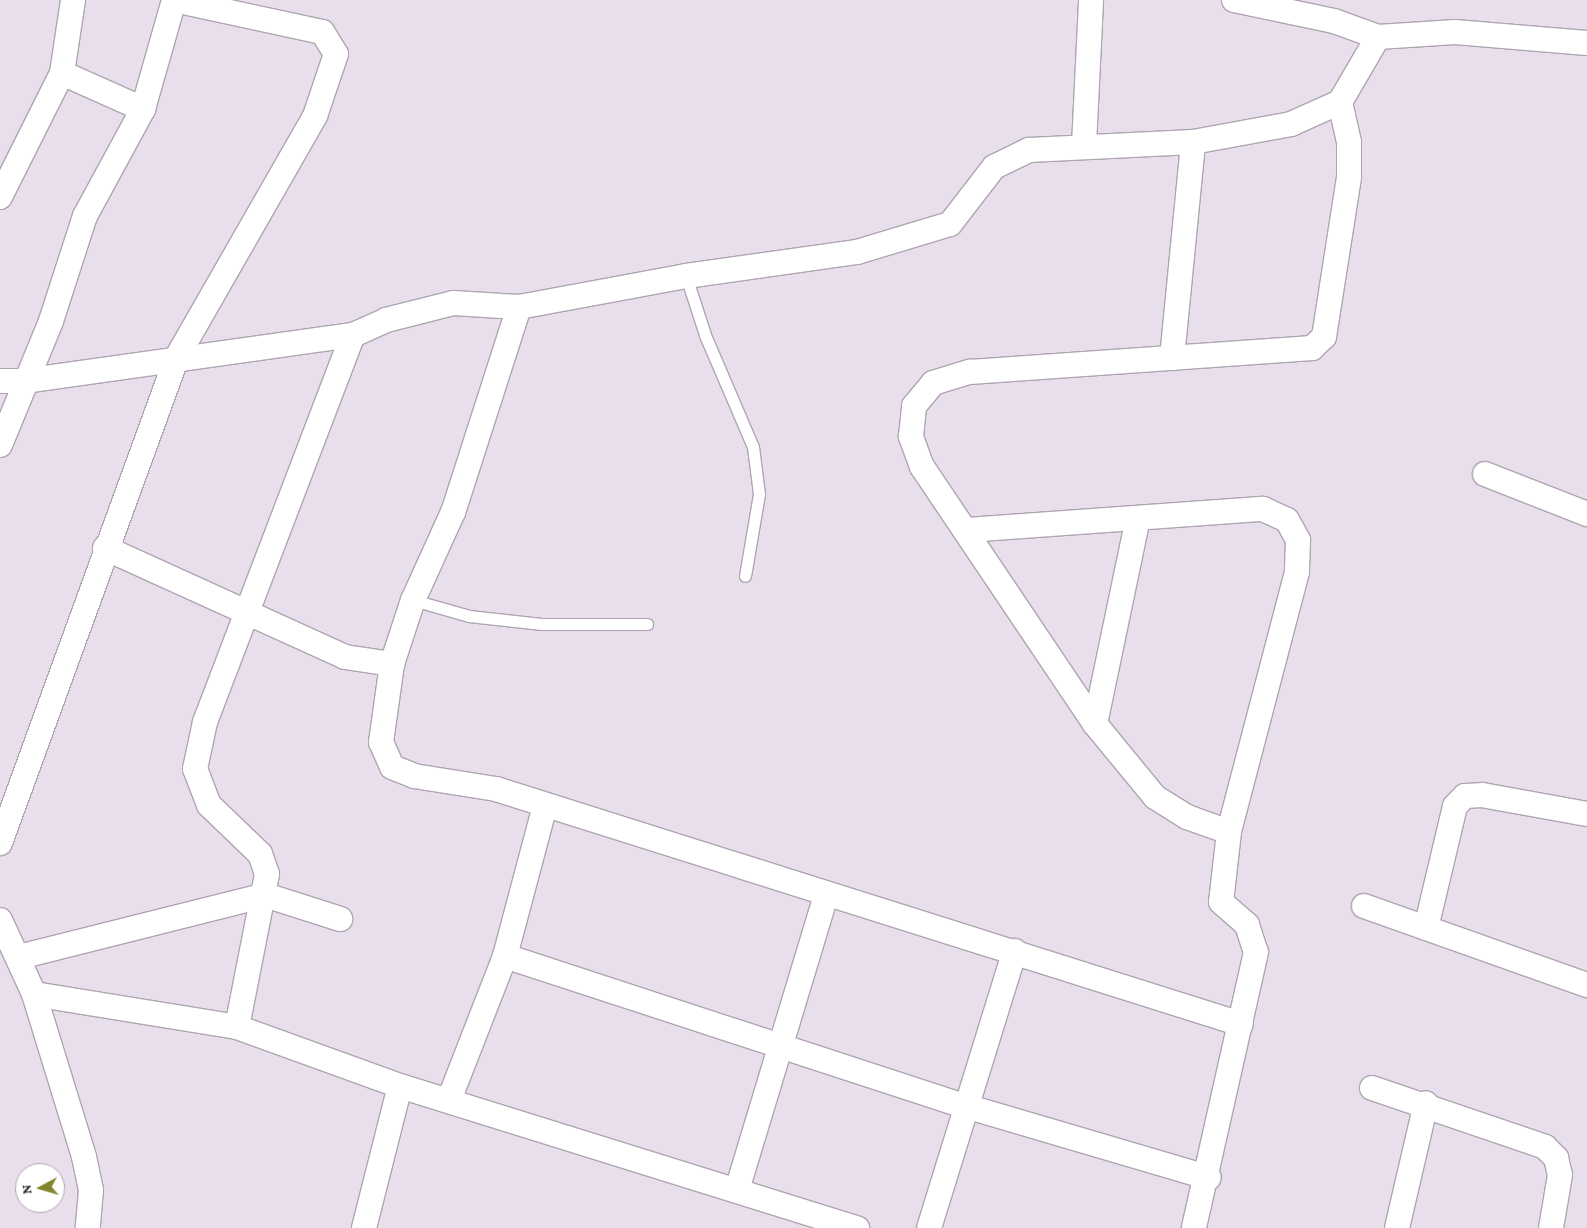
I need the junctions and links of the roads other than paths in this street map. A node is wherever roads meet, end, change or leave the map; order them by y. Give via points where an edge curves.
1 (74, 0) edge
2 (174, 0) edge
3 (1091, 0) edge
4 (1234, 0) edge
5 (1378, 37) junction
6 (1587, 43) edge
7 (62, 74) junction
8 (1340, 102) junction
9 (143, 109) junction
10 (1192, 142) junction
11 (1084, 145) junction
12 (0, 197) edge
13 (686, 276) junction
14 (519, 307) junction
15 (353, 335) junction
16 (177, 357) junction
17 (1172, 358) junction
18 (0, 380) edge
19 (24, 381) junction
20 (0, 445) edge
21 (1485, 474) dead end
22 (1587, 514) edge
23 (1138, 519) junction
24 (967, 530) junction
25 (105, 548) junction
26 (745, 576) dead end
27 (413, 600) junction
28 (246, 613) junction
29 (647, 624) dead end
30 (392, 664) junction
31 (1095, 724) junction
32 (546, 806) junction
33 (1587, 814) edge
34 (1229, 832) junction
35 (0, 843) edge
36 (826, 895) junction
37 (265, 896) junction
38 (1364, 906) dead end
39 (340, 919) dead end
40 (0, 920) edge
41 (1426, 928) junction
42 (1015, 951) junction
43 (505, 956) junction
44 (19, 957) junction
45 (1587, 985) edge
46 (34, 994) junction
47 (1241, 1024) junction
48 (237, 1027) junction
49 (780, 1044) junction
50 (400, 1086) junction
51 (1372, 1088) dead end
52 (449, 1100) junction
53 (1426, 1103) junction
54 (965, 1106) junction
55 (1209, 1178) junction
56 (737, 1190) junction
57 (88, 1228) edge
58 (364, 1228) edge
59 (857, 1228) edge
60 (929, 1228) edge
61 (1194, 1228) edge
62 (1397, 1228) edge
63 (1551, 1228) edge

1 - 7 street
2 - 9 street
2 - 16 street via 322,32 336,54 315,116
3 - 11 street
4 - 5 street via 1334,21
5 - 6 street via 1454,32
5 - 8 street
7 - 9 street
7 - 12 street
8 - 10 street via 1291,124
8 - 17 street via 1349,142 1349,177 1331,271 1324,337 1312,348
9 - 19 street via 86,216 51,321
10 - 11 street
10 - 17 street
11 - 13 street via 1029,150 994,168 950,224 857,252
13 - 14 street
13 - 26 lane via 705,335 753,447 759,494
14 - 15 street via 453,303 386,320
14 - 27 street via 453,512
15 - 16 street
15 - 28 street
16 - 19 street
16 - 25 street
17 - 24 street via 970,372 933,383 914,406 911,436 922,467
18 - 19 street
19 - 20 street
21 - 22 street
23 - 24 street
23 - 31 street
23 - 34 street via 1263,509 1287,520 1298,540 1297,572
24 - 31 street
25 - 28 street
25 - 35 street
27 - 29 lane via 468,616 542,624
27 - 30 street
28 - 30 street via 345,657
28 - 37 street via 205,722 195,769 209,805 260,854 267,874
30 - 32 street via 381,742 392,767 414,776 496,789
31 - 34 street via 1155,797 1187,817
32 - 36 street
32 - 43 street
33 - 41 street via 1482,794 1465,796 1455,806
34 - 47 street via 1221,902 1247,925 1256,952
36 - 42 street
36 - 49 street
37 - 39 street
37 - 44 street
37 - 48 street
38 - 41 street
40 - 44 street
41 - 45 street
42 - 47 street
42 - 54 street
43 - 49 street
43 - 52 street
44 - 46 street
46 - 48 street
46 - 57 street via 84,1157 91,1190
47 - 55 street
48 - 50 street
49 - 54 street
49 - 56 street
50 - 52 street
50 - 58 street
51 - 53 street
52 - 56 street
53 - 62 street
53 - 63 street via 1545,1147 1556,1158 1560,1175
54 - 55 street
54 - 60 street
55 - 61 street
56 - 59 street

